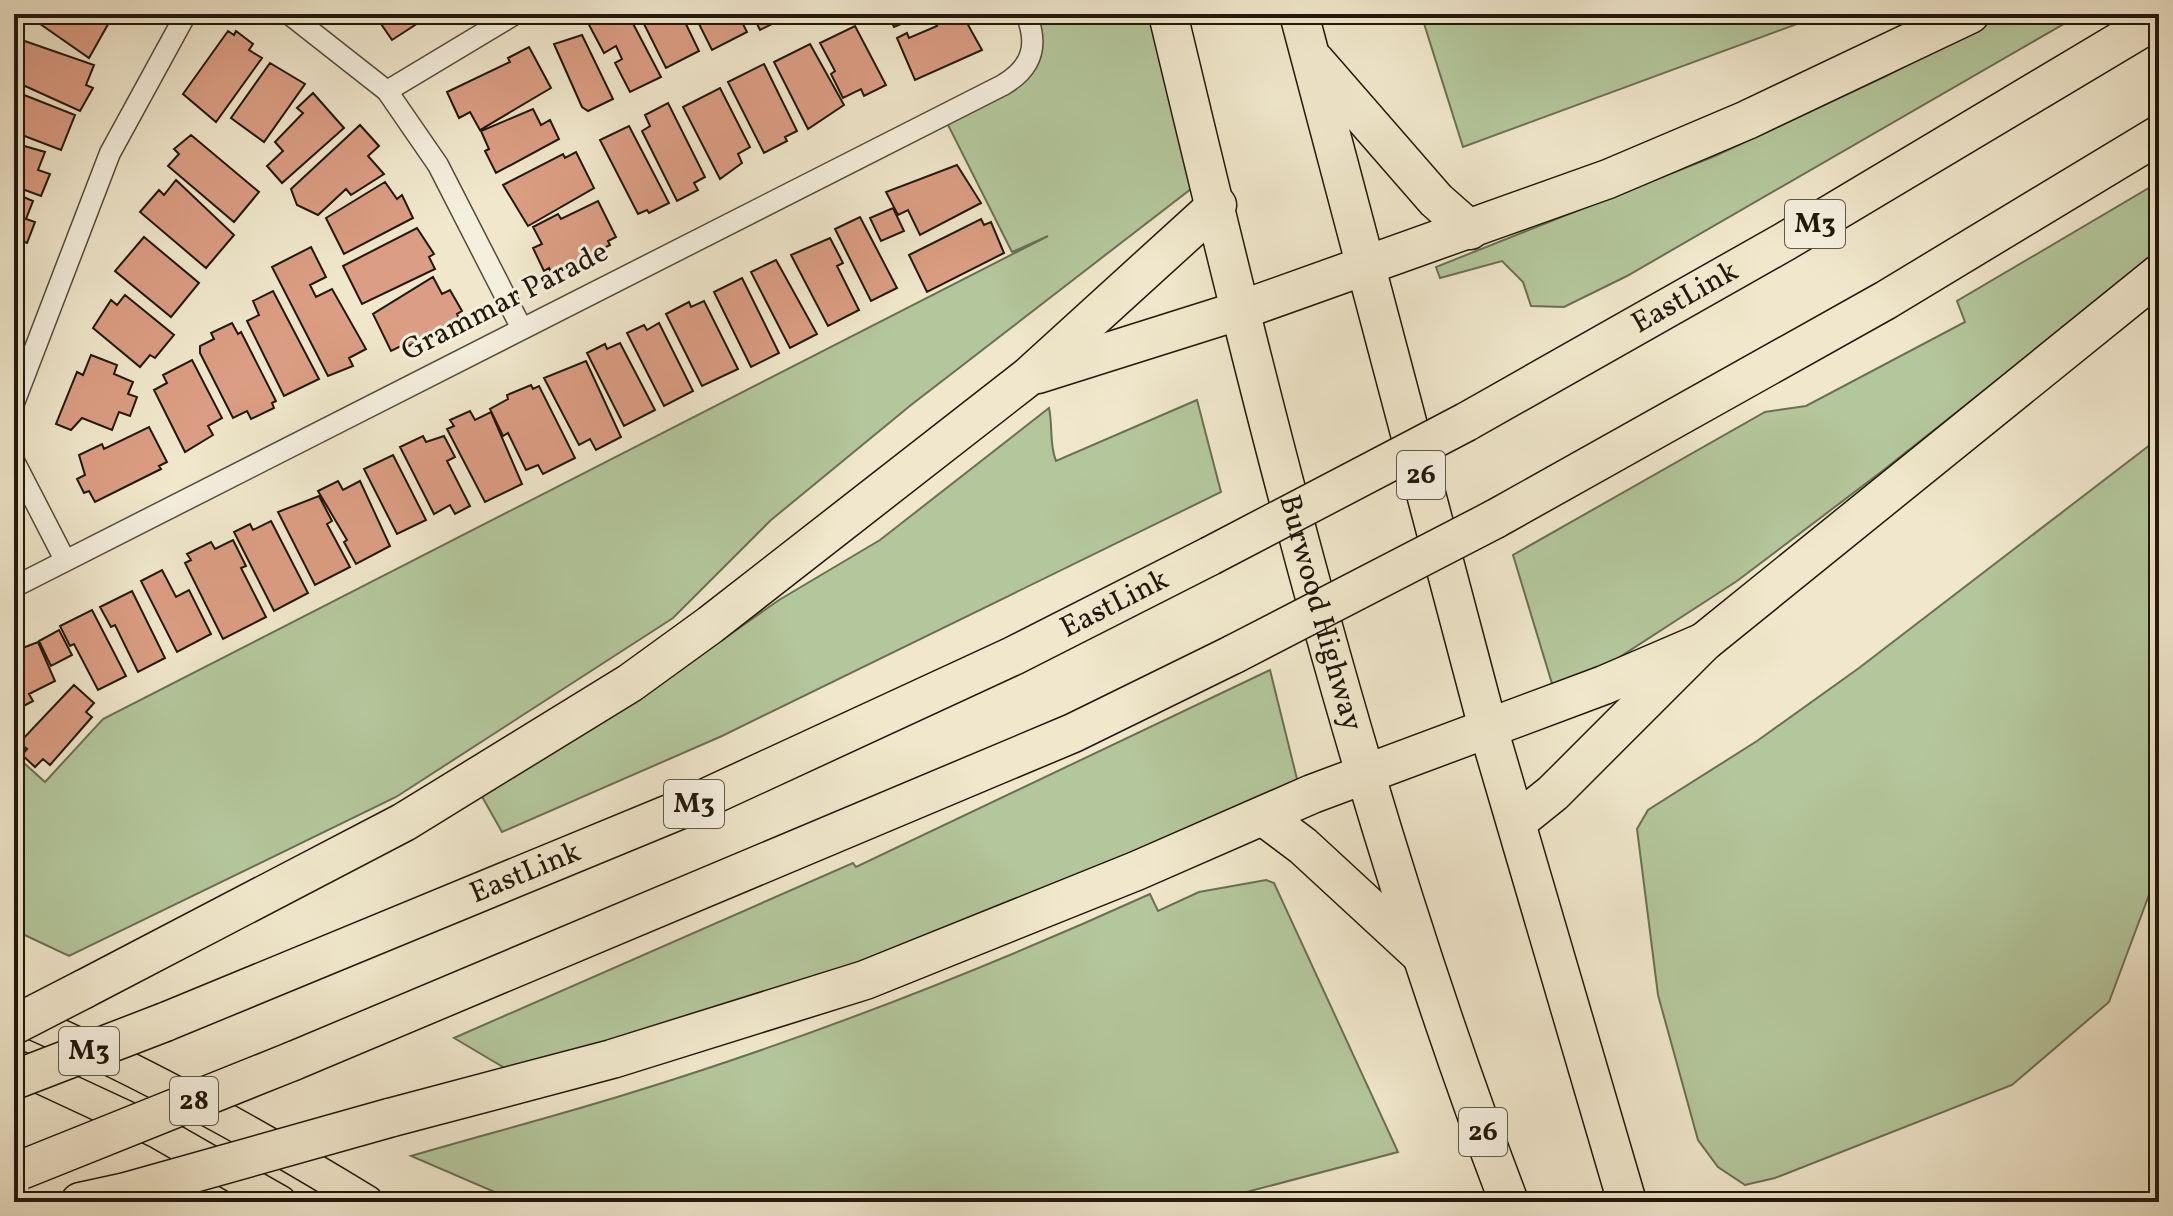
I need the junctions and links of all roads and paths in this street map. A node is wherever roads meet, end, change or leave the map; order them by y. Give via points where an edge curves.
1 (186, 14) edge
2 (289, 14) edge
3 (515, 14) edge
4 (1026, 14) edge
5 (1168, 14) edge
6 (1299, 14) edge
7 (1970, 14) edge
8 (2159, 18) edge
9 (1310, 56) junction
10 (387, 91) junction
11 (2159, 135) edge
12 (1217, 205) junction
13 (1470, 230) junction
14 (1366, 266) junction
15 (2159, 274) edge
16 (1241, 310) junction
17 (521, 327) junction
18 (1028, 377) junction
19 (14, 403) edge
20 (14, 461) edge
21 (65, 560) junction
22 (14, 587) edge
23 (1704, 642) junction
24 (1488, 728) junction
25 (1363, 774) junction
26 (1263, 816) junction
27 (1517, 822) junction
28 (1421, 954) junction
29 (14, 1015) edge
30 (14, 1025) edge
31 (14, 1065) edge
32 (14, 1080) edge
33 (18, 1172) edge
34 (80, 1202) edge
35 (280, 1202) edge
36 (367, 1202) edge
37 (1509, 1202) edge
38 (1627, 1202) edge

1 - 19 street via 110,153
2 - 10 street
3 - 10 street
4 - 17 street, Grammar Parade via 1034,41 1029,62 1003,85
5 - 12 highway, Burwood Highway / 26
6 - 9 highway, 26
7 - 13 highway via 1636,168
8 - 32 highway, EastLink / M3, bridge via 1784,242 1466,422 1013,656 684,808
9 - 13 highway via 1436,200
9 - 14 highway, 26
10 - 17 street via 438,165
11 - 33 highway, bridge via 1886,300 1495,519 1073,733
12 - 16 highway, Burwood Highway / 26
12 - 18 highway
13 - 14 highway
14 - 16 highway
14 - 24 highway, 26
15 - 23 highway
16 - 18 highway
16 - 25 highway, Burwood Highway / 26
17 - 21 street, Grammar Parade
18 - 30 highway, bridge via 630,683 404,822
20 - 21 street
21 - 22 street, Grammar Parade
23 - 24 highway
23 - 27 highway via 1553,793
24 - 25 highway
24 - 27 highway, 26
25 - 26 highway
25 - 28 highway, Burwood Highway / 26
26 - 28 highway
26 - 34 highway, bridge via 865,980 627,1055
27 - 38 highway, 26
28 - 37 highway, Burwood Highway / 26
29 - 36 main road, 28 via 213,1110
31 - 35 main road, 28 via 126,1115

